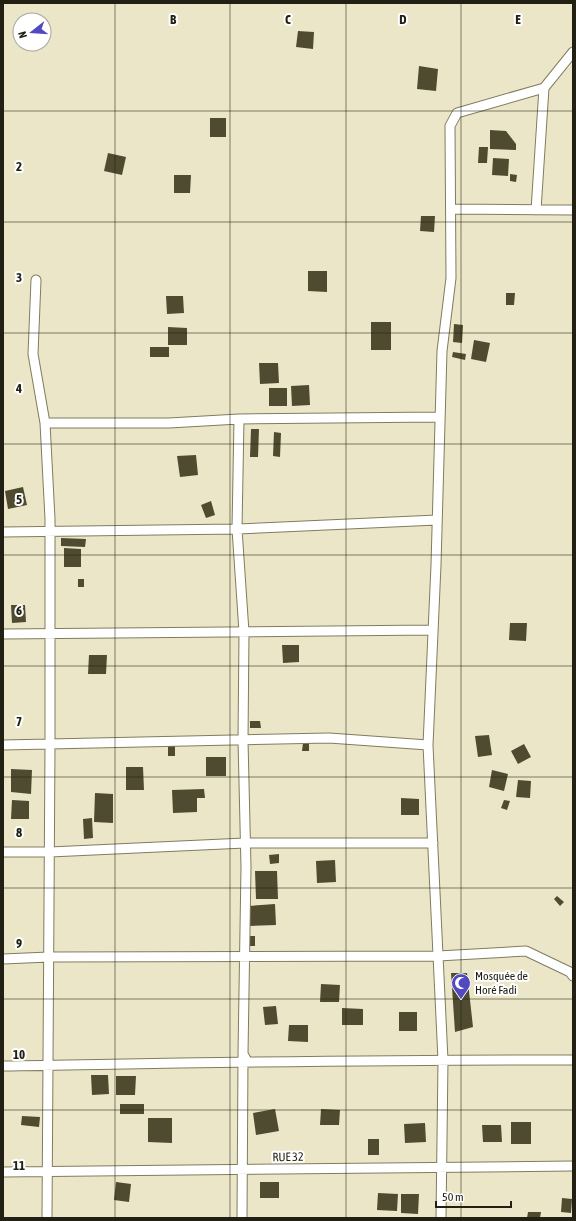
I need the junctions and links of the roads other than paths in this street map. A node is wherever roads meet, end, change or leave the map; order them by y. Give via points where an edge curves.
1 (573, 52) edge
2 (544, 88) junction
3 (451, 209) junction
4 (536, 210) junction
5 (573, 210) edge
6 (36, 280) dead end
7 (439, 417) junction
8 (239, 419) junction
9 (45, 423) junction
10 (437, 520) junction
11 (237, 529) junction
12 (50, 531) junction
13 (3, 532) edge
14 (432, 630) junction
15 (244, 632) junction
16 (3, 634) edge
17 (49, 634) junction
18 (243, 740) junction
19 (50, 745) junction
20 (428, 745) junction
21 (3, 746) edge
22 (245, 843) junction
23 (433, 843) junction
24 (3, 852) edge
25 (50, 852) junction
26 (245, 956) junction
27 (438, 956) junction
28 (49, 957) junction
29 (3, 959) edge
30 (573, 976) edge
31 (245, 1059) junction
32 (443, 1060) junction
33 (573, 1060) edge
34 (49, 1065) junction
35 (3, 1066) edge
36 (573, 1166) edge
37 (440, 1167) junction
38 (241, 1169) junction
39 (48, 1171) junction
40 (3, 1172) edge
41 (47, 1218) edge
42 (242, 1218) edge
43 (441, 1218) edge

1 - 2 street
2 - 3 street via 457,113 450,126
2 - 4 street
3 - 4 street
3 - 7 street via 451,278 442,352
4 - 5 street
6 - 9 street via 32,354
7 - 8 street
7 - 10 street
8 - 9 street via 169,423
8 - 11 street
9 - 12 street
10 - 11 street
10 - 14 street
11 - 12 street
11 - 15 street
12 - 13 street
12 - 17 street
14 - 15 street
14 - 20 street
15 - 17 street
15 - 18 street
16 - 17 street
17 - 19 street
18 - 19 street
18 - 20 street via 329,738
18 - 22 street
19 - 21 street
19 - 25 street
20 - 23 street
22 - 23 street
22 - 25 street
22 - 26 street
23 - 27 street
24 - 25 street
25 - 28 street
26 - 27 street
26 - 28 street
26 - 31 street
27 - 30 street via 526,951 570,972
27 - 32 street
28 - 29 street
28 - 34 street
31 - 32 street
31 - 34 street
31 - 38 street
32 - 33 street
32 - 37 street
34 - 35 street
34 - 39 street
36 - 37 street, RUE 32
37 - 38 street, RUE 32
37 - 43 street
38 - 39 street, RUE 32
38 - 42 street
39 - 40 street, RUE 32
39 - 41 street

